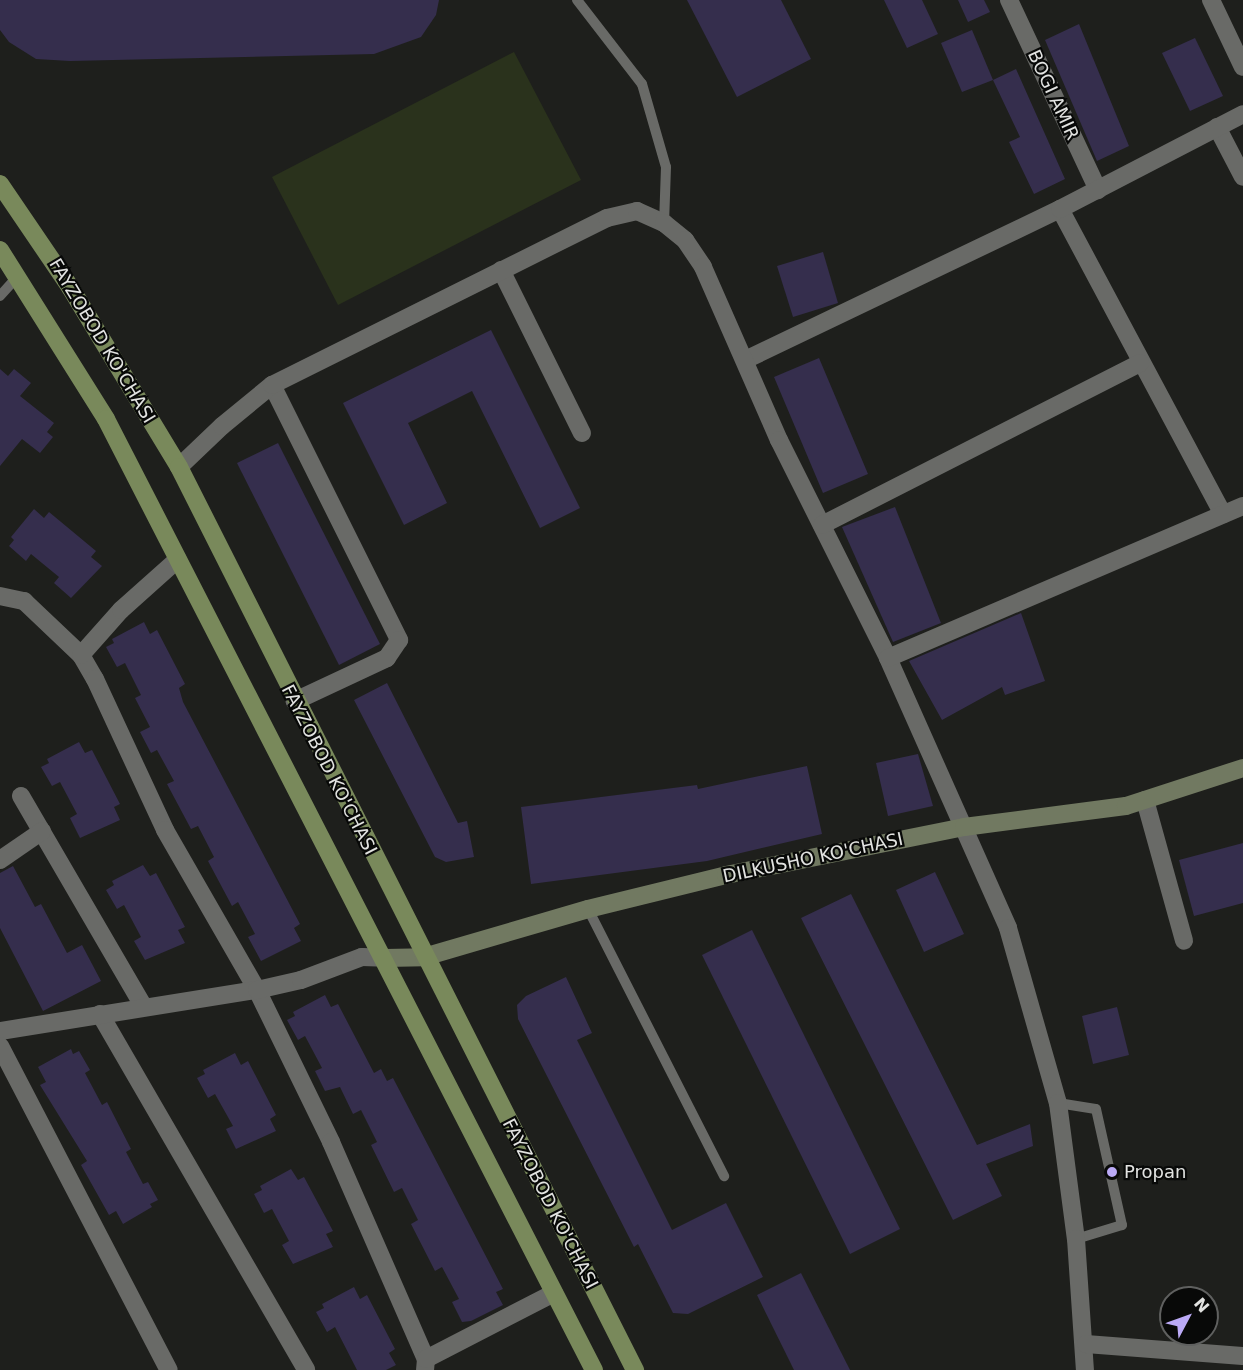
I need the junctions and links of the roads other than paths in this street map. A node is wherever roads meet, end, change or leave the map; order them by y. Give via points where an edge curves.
1 (577, 0) edge
2 (1010, 0) edge
3 (1211, 0) edge
4 (1243, 67) edge
5 (1243, 114) edge
6 (1217, 127) junction
7 (1243, 177) edge
8 (0, 184) edge
9 (1098, 190) junction
10 (1060, 209) junction
11 (664, 223) junction
12 (0, 250) edge
13 (501, 270) junction
14 (18, 276) junction
15 (0, 296) edge
16 (745, 360) junction
17 (1140, 363) junction
18 (272, 385) junction
19 (582, 433) dead end
20 (178, 468) junction
21 (1243, 506) edge
22 (1223, 514) junction
23 (822, 525) junction
24 (178, 559) junction
25 (0, 596) edge
26 (81, 655) junction
27 (888, 658) junction
28 (295, 701) junction
29 (1243, 768) edge
30 (21, 795) dead end
31 (1145, 800) junction
32 (964, 826) junction
33 (42, 831) junction
34 (0, 860) edge
35 (588, 909) junction
36 (1184, 941) dead end
37 (424, 957) junction
38 (385, 958) junction
39 (257, 990) junction
40 (144, 1007) junction
41 (100, 1014) junction
42 (0, 1031) edge
43 (0, 1046) edge
44 (1058, 1103) junction
45 (724, 1176) dead end
46 (1076, 1239) junction
47 (554, 1293) junction
48 (1086, 1344) junction
49 (1243, 1356) edge
50 (425, 1364) edge
51 (169, 1370) edge
52 (306, 1370) edge
53 (594, 1370) edge
54 (635, 1370) edge
55 (1085, 1370) edge

1 - 11 lane via 642,84 666,167
2 - 9 street
3 - 4 street
5 - 6 street
6 - 7 street
6 - 9 street
8 - 20 main road, FAYZOBOD KO'CHASI via 70,287
9 - 10 street
10 - 16 street
10 - 17 street
11 - 13 street via 637,212 607,218
11 - 16 street via 695,252
12 - 14 main road, FAYZOBOD KO'CHASI
13 - 18 street
13 - 19 street
14 - 15 lane
14 - 24 main road, FAYZOBOD KO'CHASI via 106,419
16 - 23 street
17 - 22 street
17 - 23 street
18 - 20 street
18 - 28 street via 399,640 387,658
20 - 28 main road, FAYZOBOD KO'CHASI
21 - 22 street
22 - 27 street
23 - 27 street
24 - 26 street via 121,610
24 - 38 main road, FAYZOBOD KO'CHASI
25 - 26 street via 24,601
26 - 39 street via 165,830
27 - 32 street
28 - 37 main road, FAYZOBOD KO'CHASI
29 - 31 street, DILKUSHO KO'CHASI
30 - 33 street
31 - 32 street, DILKUSHO KO'CHASI via 1126,806
31 - 36 street
32 - 35 street, DILKUSHO KO'CHASI via 726,875
32 - 44 street via 1008,928
33 - 34 street
33 - 40 street
35 - 37 street, DILKUSHO KO'CHASI
35 - 45 lane
37 - 38 street, DILKUSHO KO'CHASI
37 - 54 main road, FAYZOBOD KO'CHASI
38 - 39 street via 362,957 301,980
38 - 47 main road, FAYZOBOD KO'CHASI
39 - 40 street
39 - 50 street via 331,1142
40 - 41 street
41 - 42 street
41 - 52 street
43 - 51 street
44 - 46 street
44 - 46 lane via 1096,1109 1122,1225
46 - 48 street
47 - 50 street
47 - 53 main road, FAYZOBOD KO'CHASI
48 - 49 street
48 - 55 street

